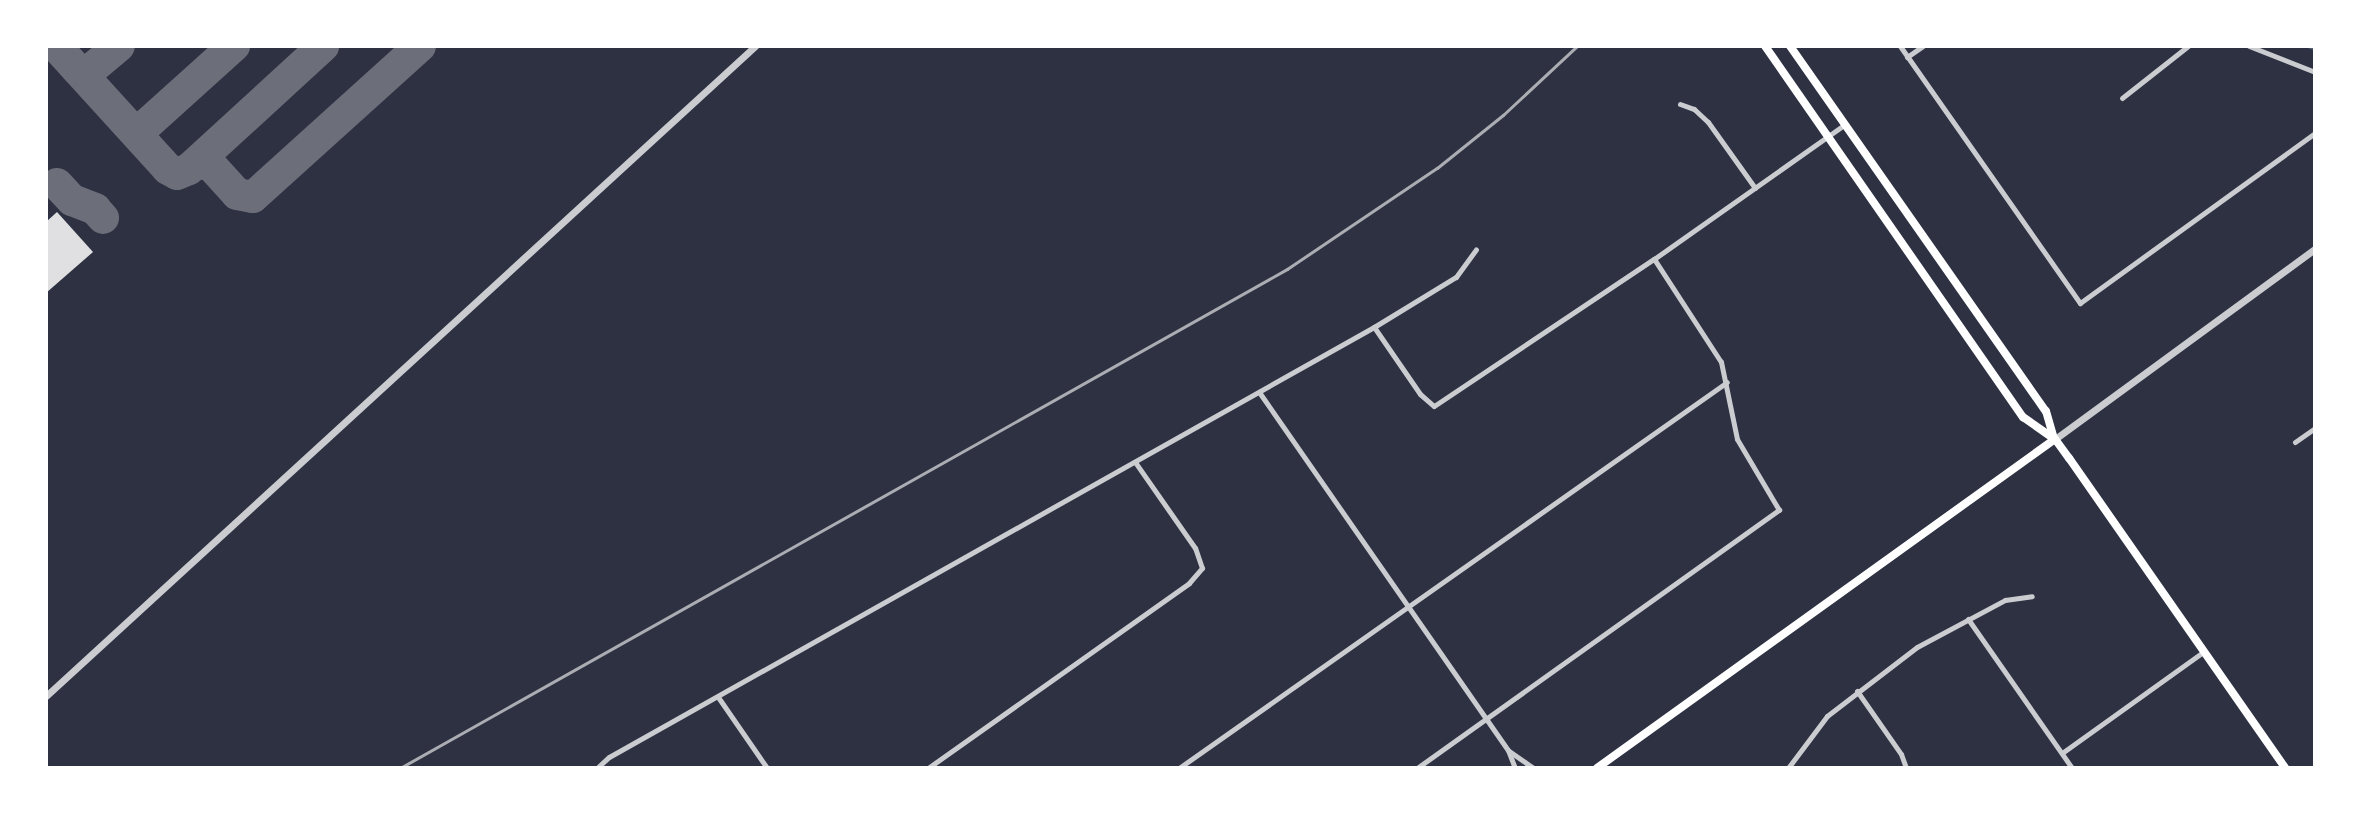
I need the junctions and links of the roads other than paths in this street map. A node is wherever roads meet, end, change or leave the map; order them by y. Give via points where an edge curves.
1 (755, 46) edge
2 (1765, 46) edge
3 (1790, 46) edge
4 (1900, 46) edge
5 (1923, 46) edge
6 (2188, 46) edge
7 (2249, 46) edge
8 (1907, 57) junction
9 (2315, 72) edge
10 (2122, 98) dead end
11 (1680, 104) dead end
12 (1844, 125) junction
13 (2315, 133) edge
14 (1827, 137) junction
15 (1755, 188) junction
16 (1476, 249) dead end
17 (2315, 249) edge
18 (1654, 259) junction
19 (1374, 327) junction
20 (1727, 382) junction
21 (1259, 392) junction
22 (2315, 428) edge
23 (2055, 439) junction
24 (2295, 442) dead end
25 (1135, 462) junction
26 (2032, 596) dead end
27 (1407, 607) junction
28 (1968, 619) junction
29 (2204, 652) junction
30 (1857, 691) junction
31 (46, 696) edge
32 (718, 697) junction
33 (1486, 719) junction
34 (1508, 750) junction
35 (2062, 753) junction
36 (597, 768) edge
37 (767, 768) edge
38 (928, 768) edge
39 (1179, 768) edge
40 (1417, 768) edge
41 (1515, 768) edge
42 (1533, 768) edge
43 (1597, 768) edge
44 (1788, 768) edge
45 (1906, 768) edge
46 (2072, 768) edge
47 (2285, 768) edge

1 - 31 street
2 - 14 main road
3 - 12 main road
4 - 8 street
5 - 8 street
6 - 10 street
7 - 9 street
8 - 13 street via 2080,303
11 - 15 street via 1708,122
12 - 14 street
12 - 23 main road via 2046,411
14 - 15 street
14 - 23 main road via 2023,417
15 - 18 street
16 - 19 street via 1456,277
17 - 23 street
18 - 19 street via 1434,406
18 - 20 street via 1714,349
19 - 21 street
20 - 27 street
20 - 33 street via 1737,439 1779,510
21 - 25 street
21 - 27 street
22 - 24 street
23 - 29 main road
23 - 43 main road
25 - 32 street
25 - 38 street via 1195,548 1202,568 1189,583
26 - 28 street via 2005,600
27 - 33 street
27 - 39 street
28 - 30 street
28 - 35 street
29 - 35 street
29 - 47 main road
30 - 44 street via 1827,716
30 - 45 street
32 - 36 street
32 - 37 street
33 - 34 street
33 - 40 street
34 - 41 street
34 - 42 street
35 - 46 street

